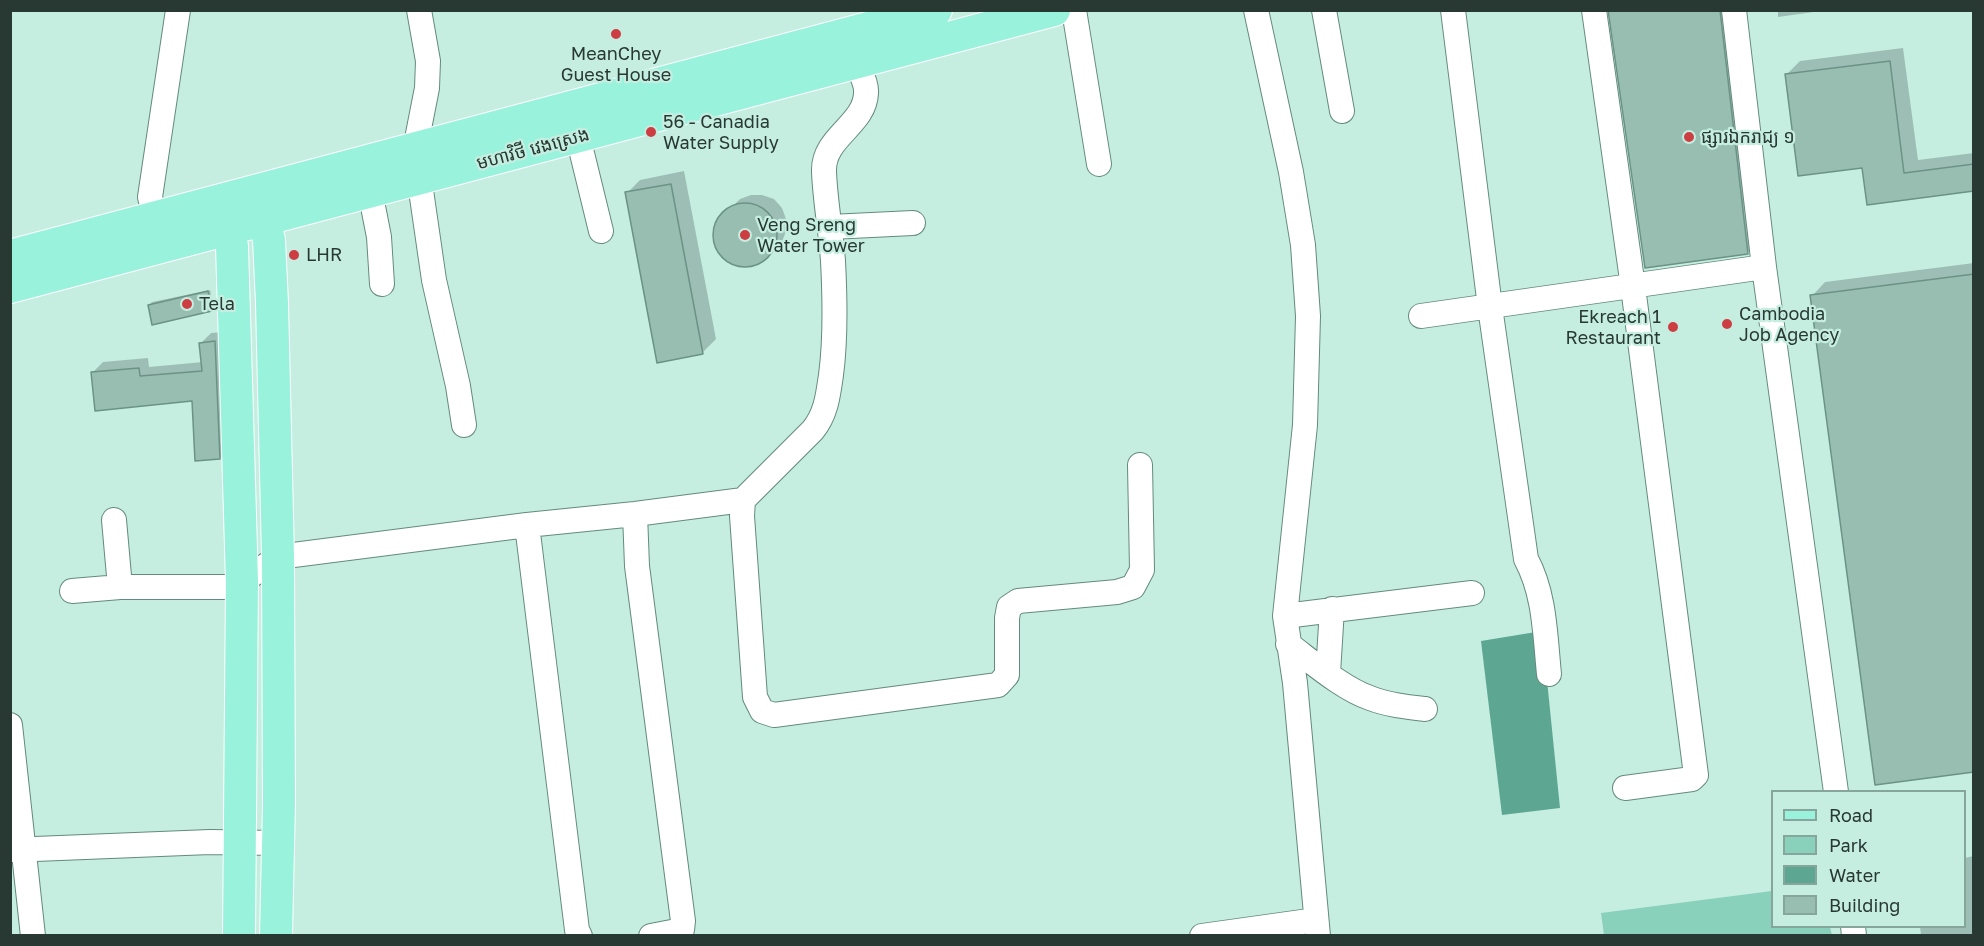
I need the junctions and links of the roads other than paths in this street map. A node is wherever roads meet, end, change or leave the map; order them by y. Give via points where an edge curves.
1 (178, 10) edge
2 (419, 10) edge
3 (936, 10) edge
4 (1054, 10) edge
5 (1074, 10) edge
6 (1256, 10) edge
7 (1324, 10) edge
8 (1453, 10) edge
9 (1594, 10) edge
10 (1734, 10) edge
11 (882, 18) edge
12 (857, 63) junction
13 (1342, 111) dead end
14 (578, 137) junction
15 (417, 164) junction
16 (1099, 164) dead end
17 (368, 177) junction
18 (260, 206) junction
19 (224, 215) junction
20 (155, 217) junction
21 (913, 223) dead end
22 (830, 227) junction
23 (601, 231) dead end
24 (163, 247) junction
25 (10, 256) edge
26 (1764, 267) junction
27 (382, 284) dead end
28 (10, 287) edge
29 (1633, 287) junction
30 (1490, 307) junction
31 (1421, 316) dead end
32 (464, 425) dead end
33 (1140, 465) dead end
34 (743, 500) junction
35 (635, 514) junction
36 (114, 520) dead end
37 (527, 525) junction
38 (278, 557) junction
39 (242, 582) junction
40 (120, 587) junction
41 (72, 591) dead end
42 (1472, 593) dead end
43 (1332, 609) junction
44 (1285, 616) junction
45 (1288, 644) junction
46 (1328, 673) junction
47 (1549, 674) dead end
48 (1425, 709) dead end
49 (10, 725) edge
50 (1625, 788) dead end
51 (1836, 790) edge
52 (241, 842) junction
53 (278, 843) junction
54 (17, 849) edge
55 (1317, 928) edge
56 (33, 936) edge
57 (238, 936) edge
58 (276, 936) edge
59 (580, 936) edge
60 (651, 936) edge
61 (1202, 936) edge

1 - 20 street via 150,197
2 - 15 street via 428,61
3 - 11 main road, មហាវិថី វេងស្រេង
4 - 12 main road, មហាវិថី វេងស្រេង
5 - 16 street
6 - 44 street via 1291,172 1303,244 1308,315 1305,425
7 - 13 street
8 - 30 street
9 - 29 street
10 - 26 street
11 - 15 main road, មហាវិថី វេងស្រេង
12 - 14 main road, មហាវិថី វេងស្រេង
12 - 22 street via 867,91 864,104 827,152 824,168
14 - 15 main road, មហាវិថី វេងស្រេង
14 - 23 street
15 - 17 main road, មហាវិថី វេងស្រេង
15 - 32 street via 434,280
17 - 18 main road, មហាវិថី វេងស្រេង
17 - 27 street via 379,237
18 - 19 main road, មហាវិថី វេងស្រេង
18 - 38 main road via 269,240
19 - 20 main road, មហាវិថី វេងស្រេង
19 - 24 main road, មហាវិថី វេងស្រេង
19 - 39 main road via 232,246
20 - 24 street
20 - 25 main road, មហាវិថី វេងស្រេង
21 - 22 street
22 - 34 street via 835,345 826,408 813,430
24 - 28 main road, មហាវិថី វេងស្រេង
26 - 29 street
26 - 51 street
29 - 30 street
29 - 50 street via 1696,775 1692,779
30 - 31 street
30 - 47 street via 1526,559 1538,584
33 - 34 street via 1142,570 1133,587 1117,592 1018,601 1010,607 1007,618 1007,675 998,684 774,715 762,711 755,697
34 - 35 street
35 - 37 street
35 - 60 street via 637,566 683,921 682,930
36 - 40 street
37 - 38 street
37 - 59 street
38 - 39 street
38 - 53 main road
39 - 40 street via 229,587
39 - 52 main road
40 - 41 street
42 - 43 street
43 - 44 street
43 - 46 street
44 - 45 street
45 - 46 street
45 - 55 street via 1295,683
46 - 48 street via 1369,698
49 - 54 street
52 - 53 street
52 - 54 street
52 - 57 main road
53 - 58 main road
54 - 56 street
55 - 61 street

